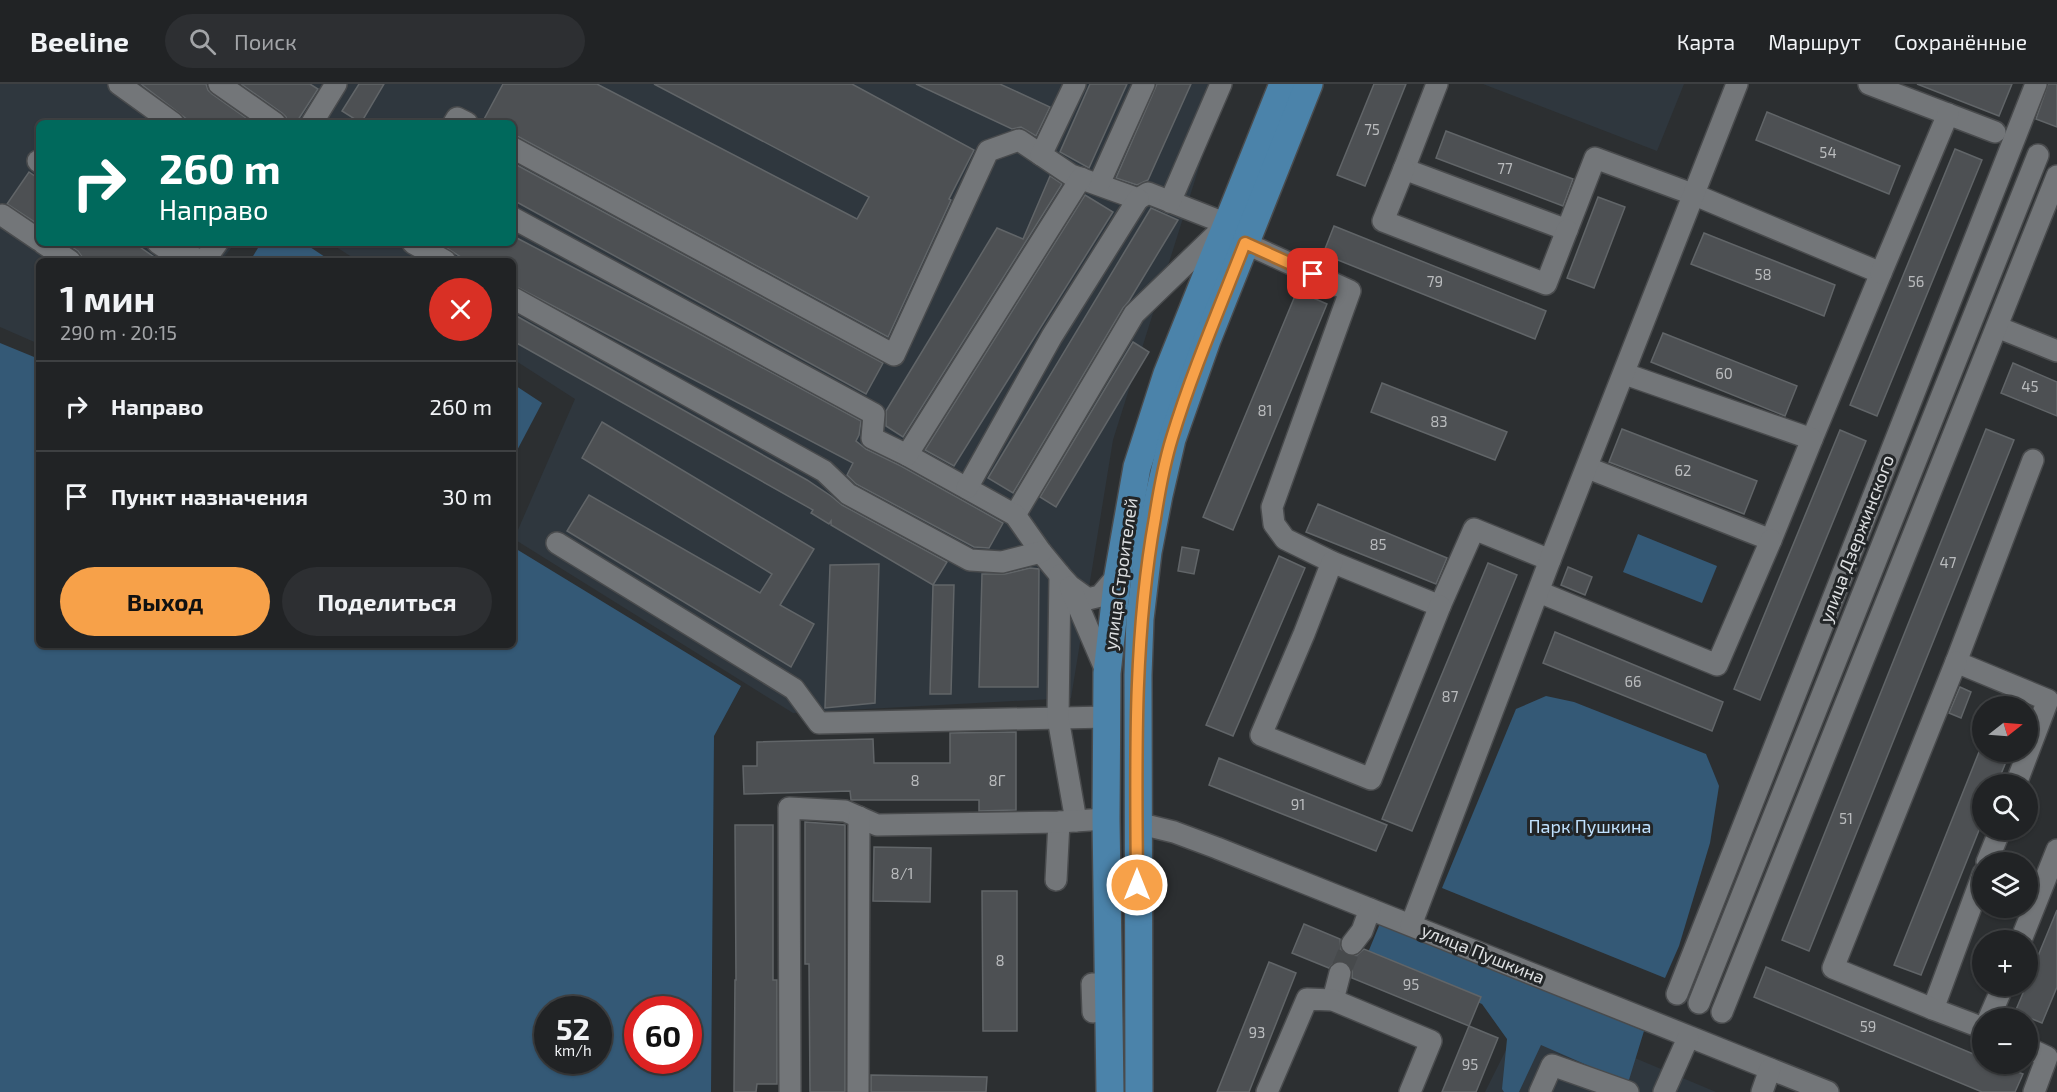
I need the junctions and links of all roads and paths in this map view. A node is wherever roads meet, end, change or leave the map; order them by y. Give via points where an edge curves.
1 (119, 84) edge
2 (219, 84) edge
3 (1075, 84) edge
4 (1144, 84) edge
5 (1221, 84) edge
6 (1282, 84) edge
7 (1309, 84) edge
8 (1437, 84) edge
9 (1737, 84) edge
10 (1869, 84) edge
11 (2036, 84) edge
12 (330, 86) edge
13 (1948, 114) junction
14 (170, 120) edge
15 (271, 120) edge
16 (313, 120) edge
17 (1995, 132) dead end
18 (516, 150) edge
19 (1041, 155) junction
20 (2038, 155) dead end
21 (1404, 169) junction
22 (2057, 176) edge
23 (1090, 181) junction
24 (1695, 195) junction
25 (1138, 199) junction
26 (1170, 201) junction
27 (2, 215) dead end
28 (516, 220) edge
29 (1567, 230) junction
30 (1236, 233) junction
31 (36, 238) edge
32 (48, 246) edge
33 (162, 246) edge
34 (215, 246) edge
35 (418, 246) edge
36 (66, 258) edge
37 (195, 258) edge
38 (205, 258) edge
39 (440, 258) edge
40 (1881, 273) junction
41 (516, 300) edge
42 (1996, 327) junction
43 (2057, 351) edge
44 (1625, 374) junction
45 (1812, 439) junction
46 (907, 455) junction
47 (2033, 460) dead end
48 (1588, 468) junction
49 (967, 488) junction
50 (1015, 514) junction
51 (1771, 540) junction
52 (557, 543) dead end
53 (1041, 552) junction
54 (1550, 560) junction
55 (1332, 562) junction
56 (1118, 575) junction
57 (1065, 581) junction
58 (1539, 592) junction
59 (1440, 606) junction
60 (1956, 662) junction
61 (1107, 673) junction
62 (2052, 702) edge
63 (1107, 717) junction
64 (1058, 718) junction
65 (2020, 774) edge
66 (859, 817) junction
67 (1106, 819) junction
68 (1067, 822) junction
69 (1137, 823) junction
70 (2057, 850) edge
71 (1056, 880) dead end
72 (1972, 903) edge
73 (1370, 909) junction
74 (1411, 925) junction
75 (2025, 930) edge
76 (1352, 944) tunnel mouth
77 (1340, 973) tunnel mouth
78 (1108, 984) junction
79 (1677, 994) dead end
80 (1334, 1000) junction
81 (1699, 1003) dead end
82 (1933, 1008) junction
83 (1093, 1012) dead end
84 (1722, 1012) dead end
85 (1972, 1024) edge
86 (1689, 1038) junction
87 (2038, 1053) edge
88 (1770, 1069) junction
89 (790, 1092) edge
90 (858, 1092) edge
91 (1110, 1092) edge
92 (1139, 1092) edge
93 (1268, 1092) edge
94 (1410, 1092) edge
95 (1540, 1092) edge
96 (1628, 1092) edge
97 (1664, 1092) edge
98 (1762, 1092) edge
99 (1828, 1092) edge
100 (2034, 1092) edge

1 - 14 street
2 - 15 street
3 - 19 street
4 - 23 street
5 - 26 street
6 - 30 main road, улица Строителей
7 - 30 main road, улица Строителей
8 - 21 street
9 - 24 street
10 - 13 street
11 - 79 street, улица Дзержинского
12 - 16 street
13 - 17 street
13 - 40 street
18 - 19 street via 894,355 988,151 1019,140
19 - 23 street via 1071,175
20 - 81 street, улица Дзержинского
21 - 29 street
21 - 29 street via 1383,221 1545,284
22 - 42 street
23 - 25 street
23 - 46 street
24 - 29 street via 1595,158
24 - 40 street
24 - 44 street
25 - 26 street via 1148,193
25 - 49 street via 1052,336
26 - 30 street
27 - 31 street
28 - 46 street via 874,414 872,438
30 - 50 street via 1134,314
30 - 55 street via 1350,291 1272,507 1274,524 1285,539
30 - 56 main road, улица Строителей via 1167,374 1137,467
30 - 69 main road, улица Строителей via 1172,439 1148,552 1137,675
32 - 36 street
33 - 37 street
34 - 38 street
35 - 39 street
40 - 45 street
41 - 53 street via 824,471 848,494 970,560 1002,561
42 - 43 street
42 - 84 street
44 - 45 street
44 - 48 street
45 - 51 street
46 - 49 street
47 - 60 street
48 - 51 street
48 - 54 street
49 - 50 street
50 - 53 street
51 - 58 street via 1717,665
52 - 64 street via 794,689 819,723
53 - 57 street
54 - 58 street
54 - 59 street via 1474,529
55 - 59 street
55 - 59 street via 1261,735 1371,779
56 - 57 street via 1100,596 1088,599
56 - 61 main road, улица Строителей
57 - 61 street
57 - 64 street
58 - 74 street
60 - 62 street
60 - 82 street via 1833,968
61 - 63 main road, улица Строителей
62 - 65 street
63 - 64 street
63 - 67 main road, улица Строителей
64 - 68 street
66 - 68 street via 877,825
66 - 89 street via 845,811 789,808
66 - 90 street
67 - 68 street
67 - 69 main road
67 - 78 main road, улица Строителей
68 - 71 street
69 - 73 street, улица Пушкина via 1174,832
69 - 92 main road, улица Строителей
70 - 75 street
72 - 82 street
73 - 74 street, улица Пушкина
73 - 76 street
74 - 86 street, улица Пушкина
77 - 80 street
78 - 83 street via 1092,984
78 - 91 main road, улица Строителей
80 - 93 street via 1307,999
80 - 94 street via 1431,1041
82 - 85 street
86 - 88 street, улица Пушкина
86 - 97 street
87 - 100 street via 2047,1057
88 - 98 street
88 - 99 street, улица Пушкина
95 - 96 street via 1552,1065

